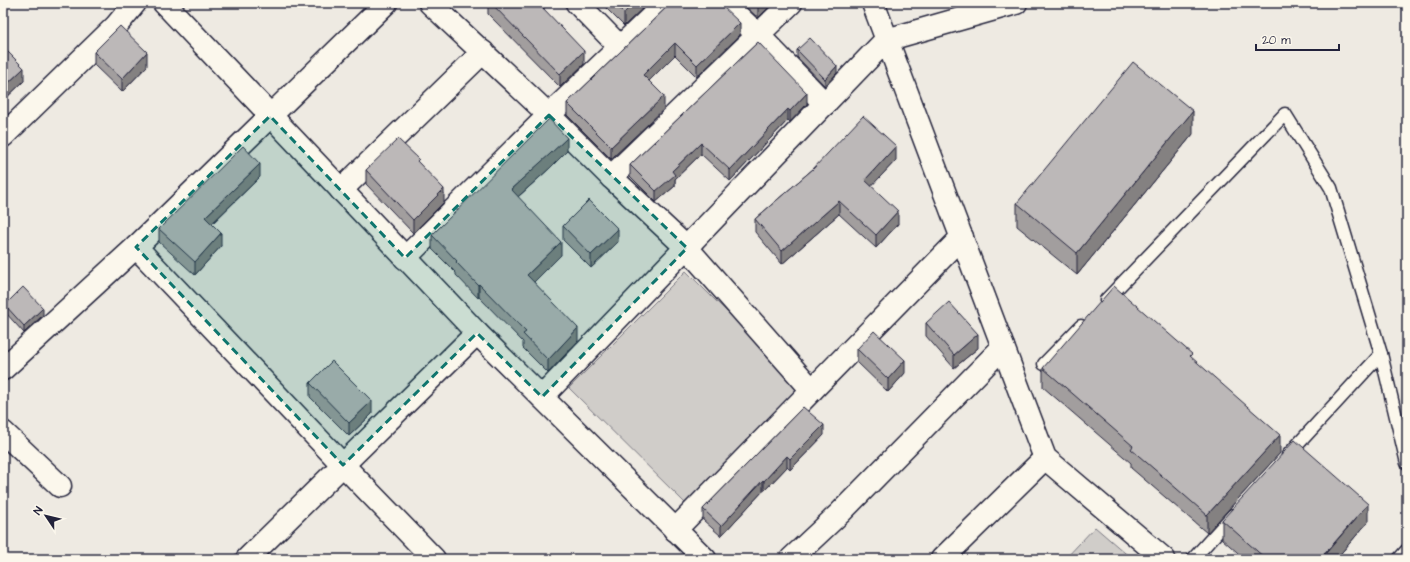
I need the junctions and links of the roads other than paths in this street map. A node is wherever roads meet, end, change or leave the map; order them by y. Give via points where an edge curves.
1 (134, 3) edge
2 (164, 3) edge
3 (386, 3) edge
4 (430, 3) edge
5 (577, 3) edge
6 (666, 3) edge
7 (724, 3) edge
8 (792, 3) edge
9 (873, 3) edge
10 (1016, 3) edge
11 (963, 10) edge
12 (758, 35) junction
13 (886, 40) junction
14 (620, 47) junction
15 (483, 52) junction
16 (825, 104) junction
17 (549, 115) junction
18 (270, 116) junction
19 (3, 136) edge
20 (611, 177) junction
21 (341, 190) junction
22 (962, 237) junction
23 (136, 246) junction
24 (687, 248) junction
25 (405, 258) junction
26 (1099, 307) edge
27 (1088, 318) edge
28 (477, 333) junction
29 (1003, 347) junction
30 (1381, 354) junction
31 (1044, 364) edge
32 (3, 369) edge
33 (812, 390) junction
34 (542, 397) junction
35 (3, 432) edge
36 (1045, 458) junction
37 (1282, 462) edge
38 (1407, 463) edge
39 (343, 465) junction
40 (60, 486) dead end
41 (1239, 508) edge
42 (675, 530) junction
43 (1407, 550) edge
44 (247, 559) edge
45 (434, 559) edge
46 (705, 559) edge
47 (791, 559) edge
48 (942, 559) edge
49 (1164, 559) edge
50 (1193, 559) edge
51 (1399, 559) edge

1 - 19 street via 116,26
2 - 18 street
3 - 18 street
4 - 15 street
5 - 14 street
6 - 14 street
7 - 12 street
8 - 12 street
9 - 13 street
10 - 11 street
11 - 13 street
12 - 16 street
12 - 20 street
13 - 16 street
13 - 22 street
14 - 17 street
15 - 17 street
15 - 21 street
16 - 24 street
17 - 20 street
17 - 25 street
18 - 21 street
18 - 23 street
20 - 24 street
21 - 25 street
22 - 29 street
22 - 33 street
23 - 32 street
23 - 39 street
24 - 33 street
24 - 34 street
25 - 28 street
26 - 30 lane via 1284,114 1331,188
27 - 31 lane
28 - 34 street
28 - 39 street
29 - 36 street
29 - 47 street via 840,513
30 - 37 lane
30 - 38 lane
33 - 42 street
34 - 42 street
35 - 40 street
36 - 48 street
36 - 49 street
39 - 44 street
39 - 45 street
41 - 50 lane
42 - 46 street
43 - 51 lane

